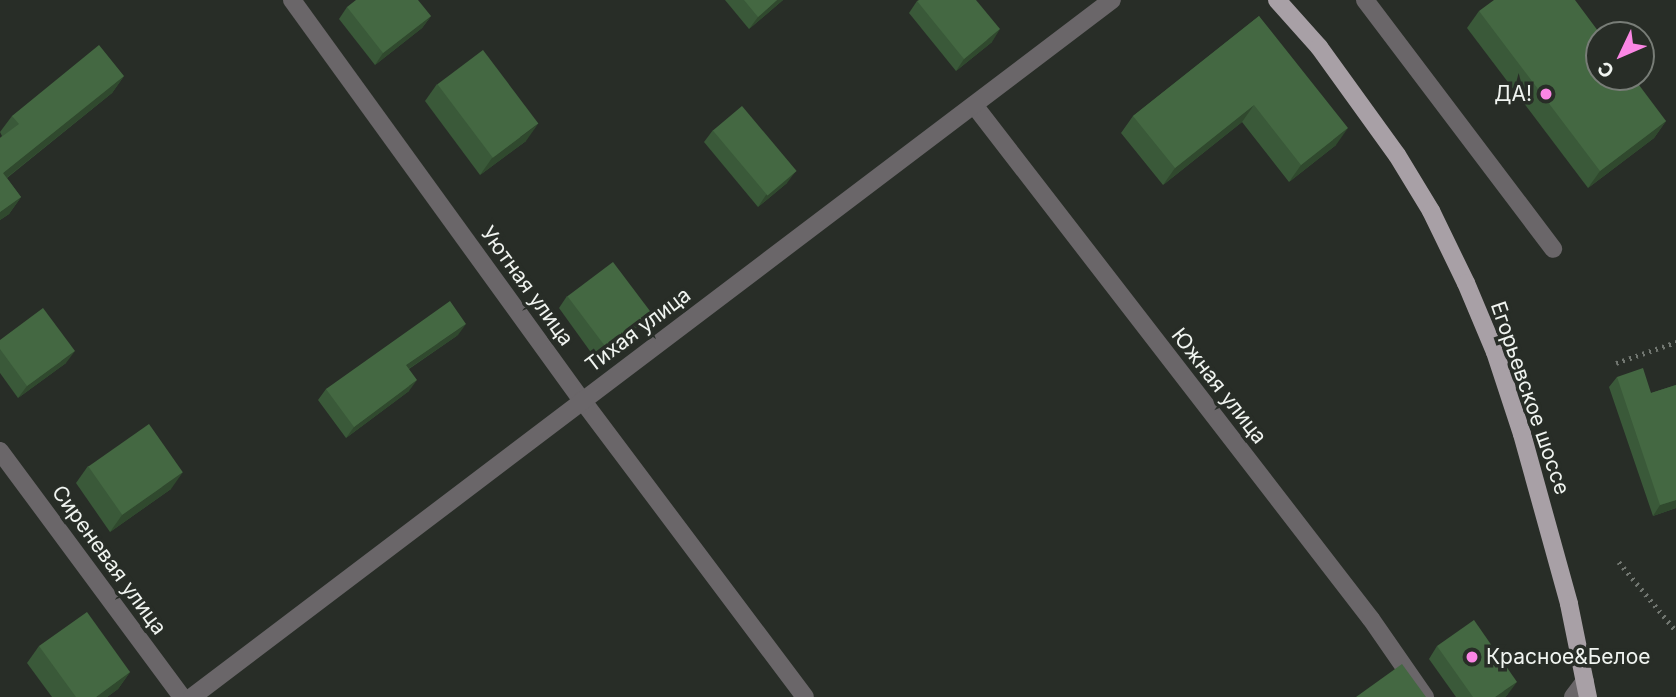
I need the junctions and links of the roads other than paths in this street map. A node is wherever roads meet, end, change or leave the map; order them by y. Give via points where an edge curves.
1 (292, 0) edge
2 (1112, 0) edge
3 (1277, 0) edge
4 (1365, 0) edge
5 (974, 105) junction
6 (1553, 249) dead end
7 (582, 400) junction
8 (0, 451) edge
9 (1587, 689) edge
10 (181, 697) edge
11 (192, 697) edge
12 (805, 697) edge
13 (1425, 697) edge
14 (1573, 697) edge

1 - 7 street, Уютная улица
2 - 5 street, Тихая улица
3 - 9 main road, Егорьевское шоссе via 1319,47 1397,155 1466,283 1522,434 1569,604
4 - 6 street
5 - 7 street, Тихая улица
5 - 13 street, Южная улица via 1371,620
7 - 11 street, Тихая улица
7 - 12 street, Уютная улица
8 - 10 street, Сиреневая улица
9 - 14 street

